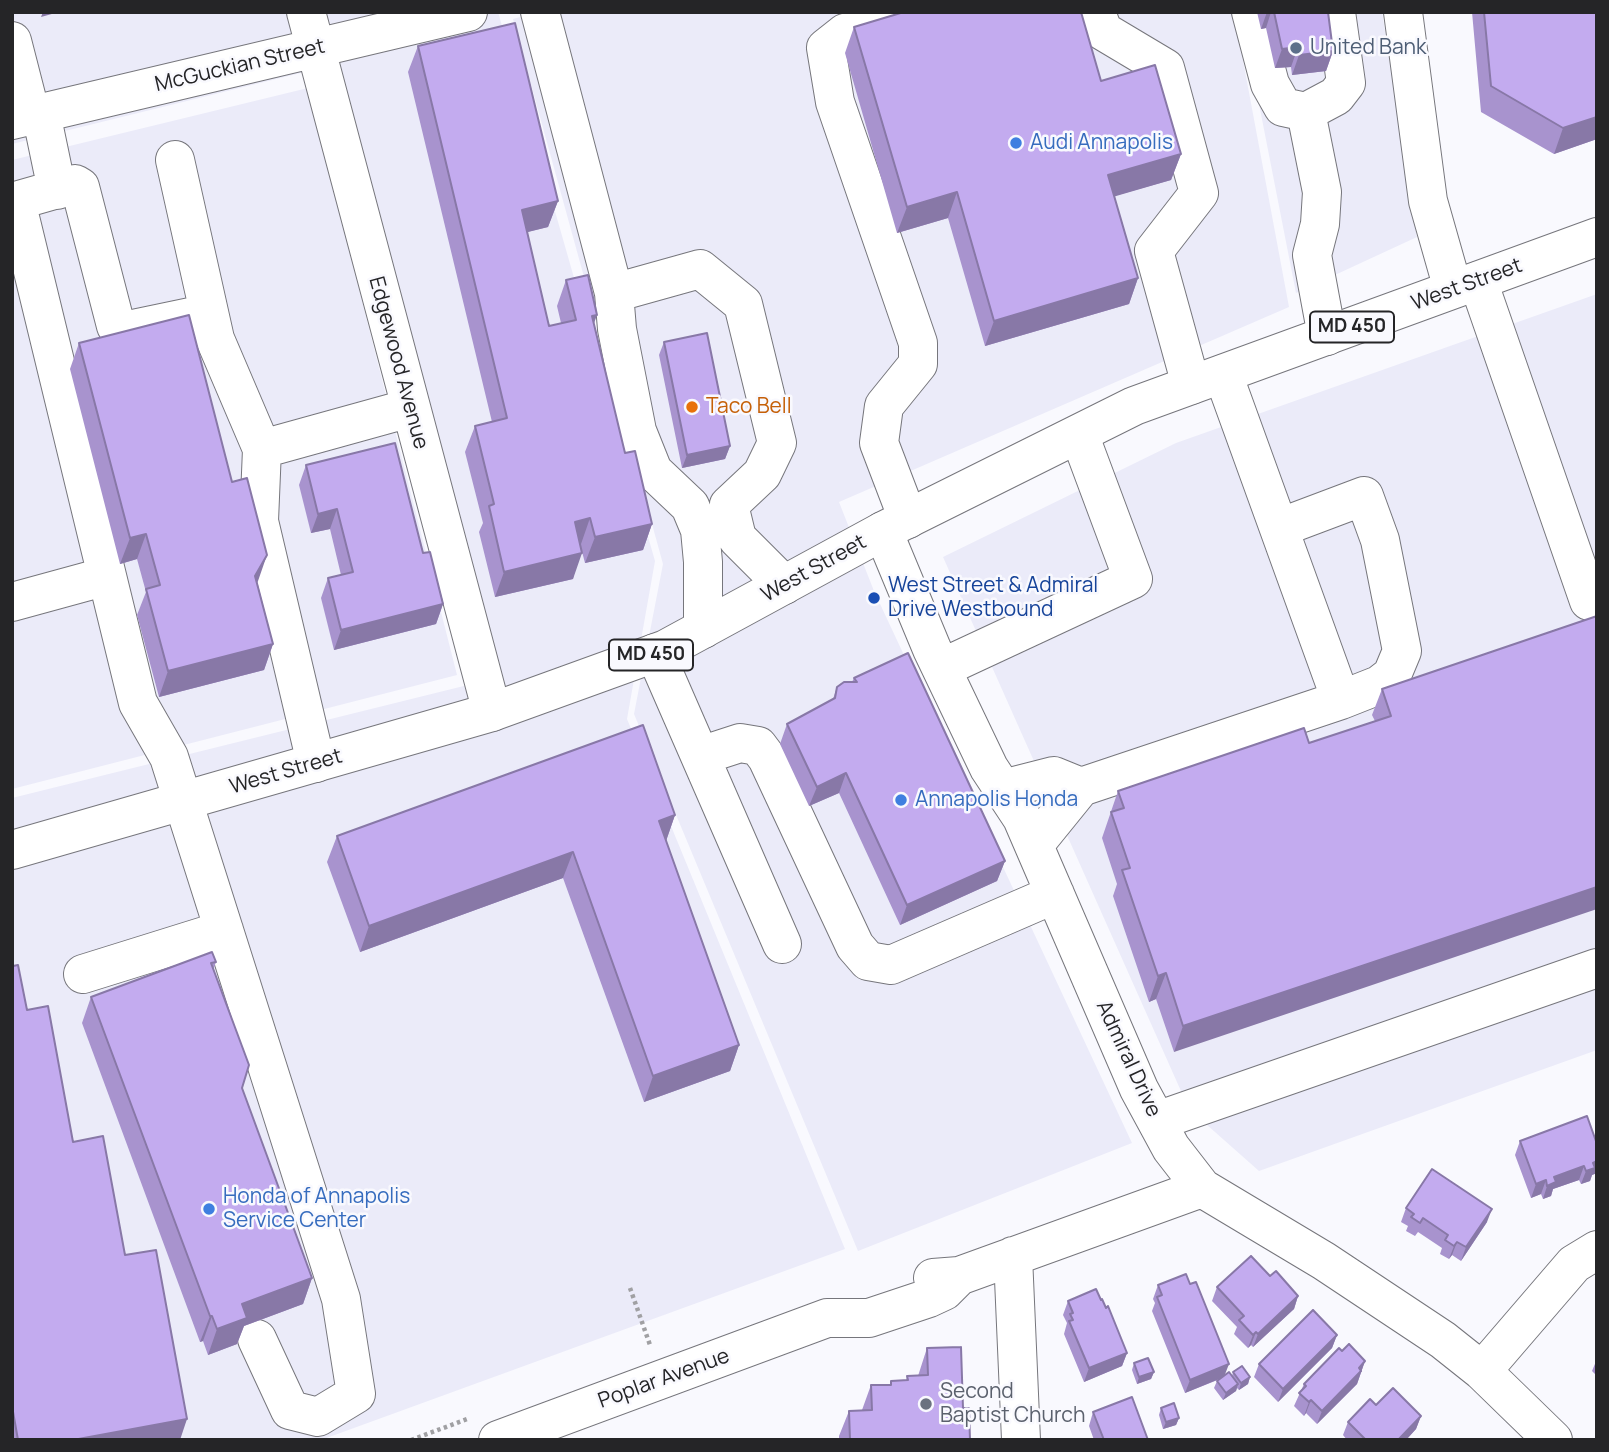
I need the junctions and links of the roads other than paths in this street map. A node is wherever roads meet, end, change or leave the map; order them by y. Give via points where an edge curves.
1 (468, 12) edge
2 (540, 12) edge
3 (914, 12) edge
4 (1096, 12) edge
5 (1251, 12) edge
6 (1336, 12) edge
7 (1403, 12) edge
8 (311, 30) edge
9 (13, 50) edge
10 (1306, 112) junction
11 (28, 116) edge
12 (175, 160) dead end
13 (57, 190) junction
14 (14, 202) edge
15 (1597, 237) edge
16 (1466, 285) junction
17 (614, 293) junction
18 (209, 313) junction
19 (1327, 336) junction
20 (1207, 380) junction
21 (410, 408) junction
22 (1079, 434) junction
23 (262, 449) junction
24 (729, 505) junction
25 (691, 509) junction
26 (895, 525) junction
27 (1279, 528) junction
28 (107, 576) junction
29 (784, 585) junction
30 (1589, 601) dead end
31 (12, 602) edge
32 (703, 629) junction
33 (655, 653) junction
34 (942, 668) junction
35 (1341, 700) junction
36 (492, 712) junction
37 (700, 756) junction
38 (316, 764) junction
39 (1080, 787) junction
40 (1003, 789) junction
41 (183, 802) junction
42 (1034, 845) junction
43 (12, 850) edge
44 (1055, 894) junction
45 (224, 930) junction
46 (782, 944) dead end
47 (1597, 968) edge
48 (83, 974) dead end
49 (1157, 1121) junction
50 (1202, 1188) junction
51 (1597, 1250) edge
52 (1013, 1256) junction
53 (257, 1339) dead end
54 (1482, 1371) junction
55 (498, 1440) edge
56 (1021, 1440) edge
57 (1553, 1440) edge

1 - 8 street, McGuckian Street
2 - 17 street
3 - 26 street, Admiral Drive via 845,33 826,48 835,102 918,343 918,364 884,406 879,443
4 - 20 street via 1102,31 1166,68 1199,193 1154,251
5 - 10 street via 1270,84 1283,107
6 - 10 street via 1346,83 1336,96
7 - 16 street via 1429,201
8 - 11 street, McGuckian Street
8 - 21 street, Edgewood Avenue
9 - 11 street
10 - 19 street via 1322,192 1320,224 1311,255
11 - 13 street
12 - 18 street
13 - 14 street
13 - 18 street via 75,184 83,191 119,330
14 - 28 street
15 - 16 street, West Street / MD 450
16 - 19 street, West Street / MD 450
16 - 30 street
17 - 24 street via 699,269 743,304 777,443 762,474
17 - 25 street via 637,431 653,471
18 - 23 street via 215,339
19 - 20 street, West Street / MD 450
20 - 22 street, West Street / MD 450 via 1134,406
20 - 27 street
21 - 23 street
21 - 36 street, Edgewood Avenue
22 - 26 street, West Street / MD 450
22 - 34 street via 1133,579
23 - 38 street via 259,521
24 - 25 street
24 - 29 street via 737,538
25 - 32 street via 700,530
26 - 29 street, West Street / MD 450
26 - 34 street, Admiral Drive
27 - 35 street
27 - 35 street via 1364,496 1380,540 1402,651 1392,675
28 - 31 street
28 - 41 street via 138,703 169,757
29 - 32 street, West Street / MD 450
32 - 33 street, West Street / MD 450
33 - 36 street, West Street / MD 450
33 - 37 street
34 - 40 street, Admiral Drive
35 - 39 street
36 - 38 street, West Street / MD 450
37 - 44 street via 740,743 758,746 855,946 869,961 891,965
37 - 46 street
38 - 41 street, West Street / MD 450
39 - 40 street via 1054,776
39 - 42 street
40 - 42 street, Admiral Drive
41 - 43 street, West Street / MD 450
41 - 45 street
42 - 44 street, Admiral Drive
44 - 49 street, Admiral Drive
45 - 48 street
45 - 53 street via 341,1299 356,1394 318,1417 290,1410
47 - 49 street
49 - 50 street, Admiral Drive
50 - 52 street, Poplar Avenue
50 - 54 street, Admiral Drive via 1324,1261
51 - 54 street via 1574,1264
52 - 55 street, Poplar Avenue via 958,1276 920,1279 846,1304 830,1318
52 - 56 street
54 - 57 street, Admiral Drive

